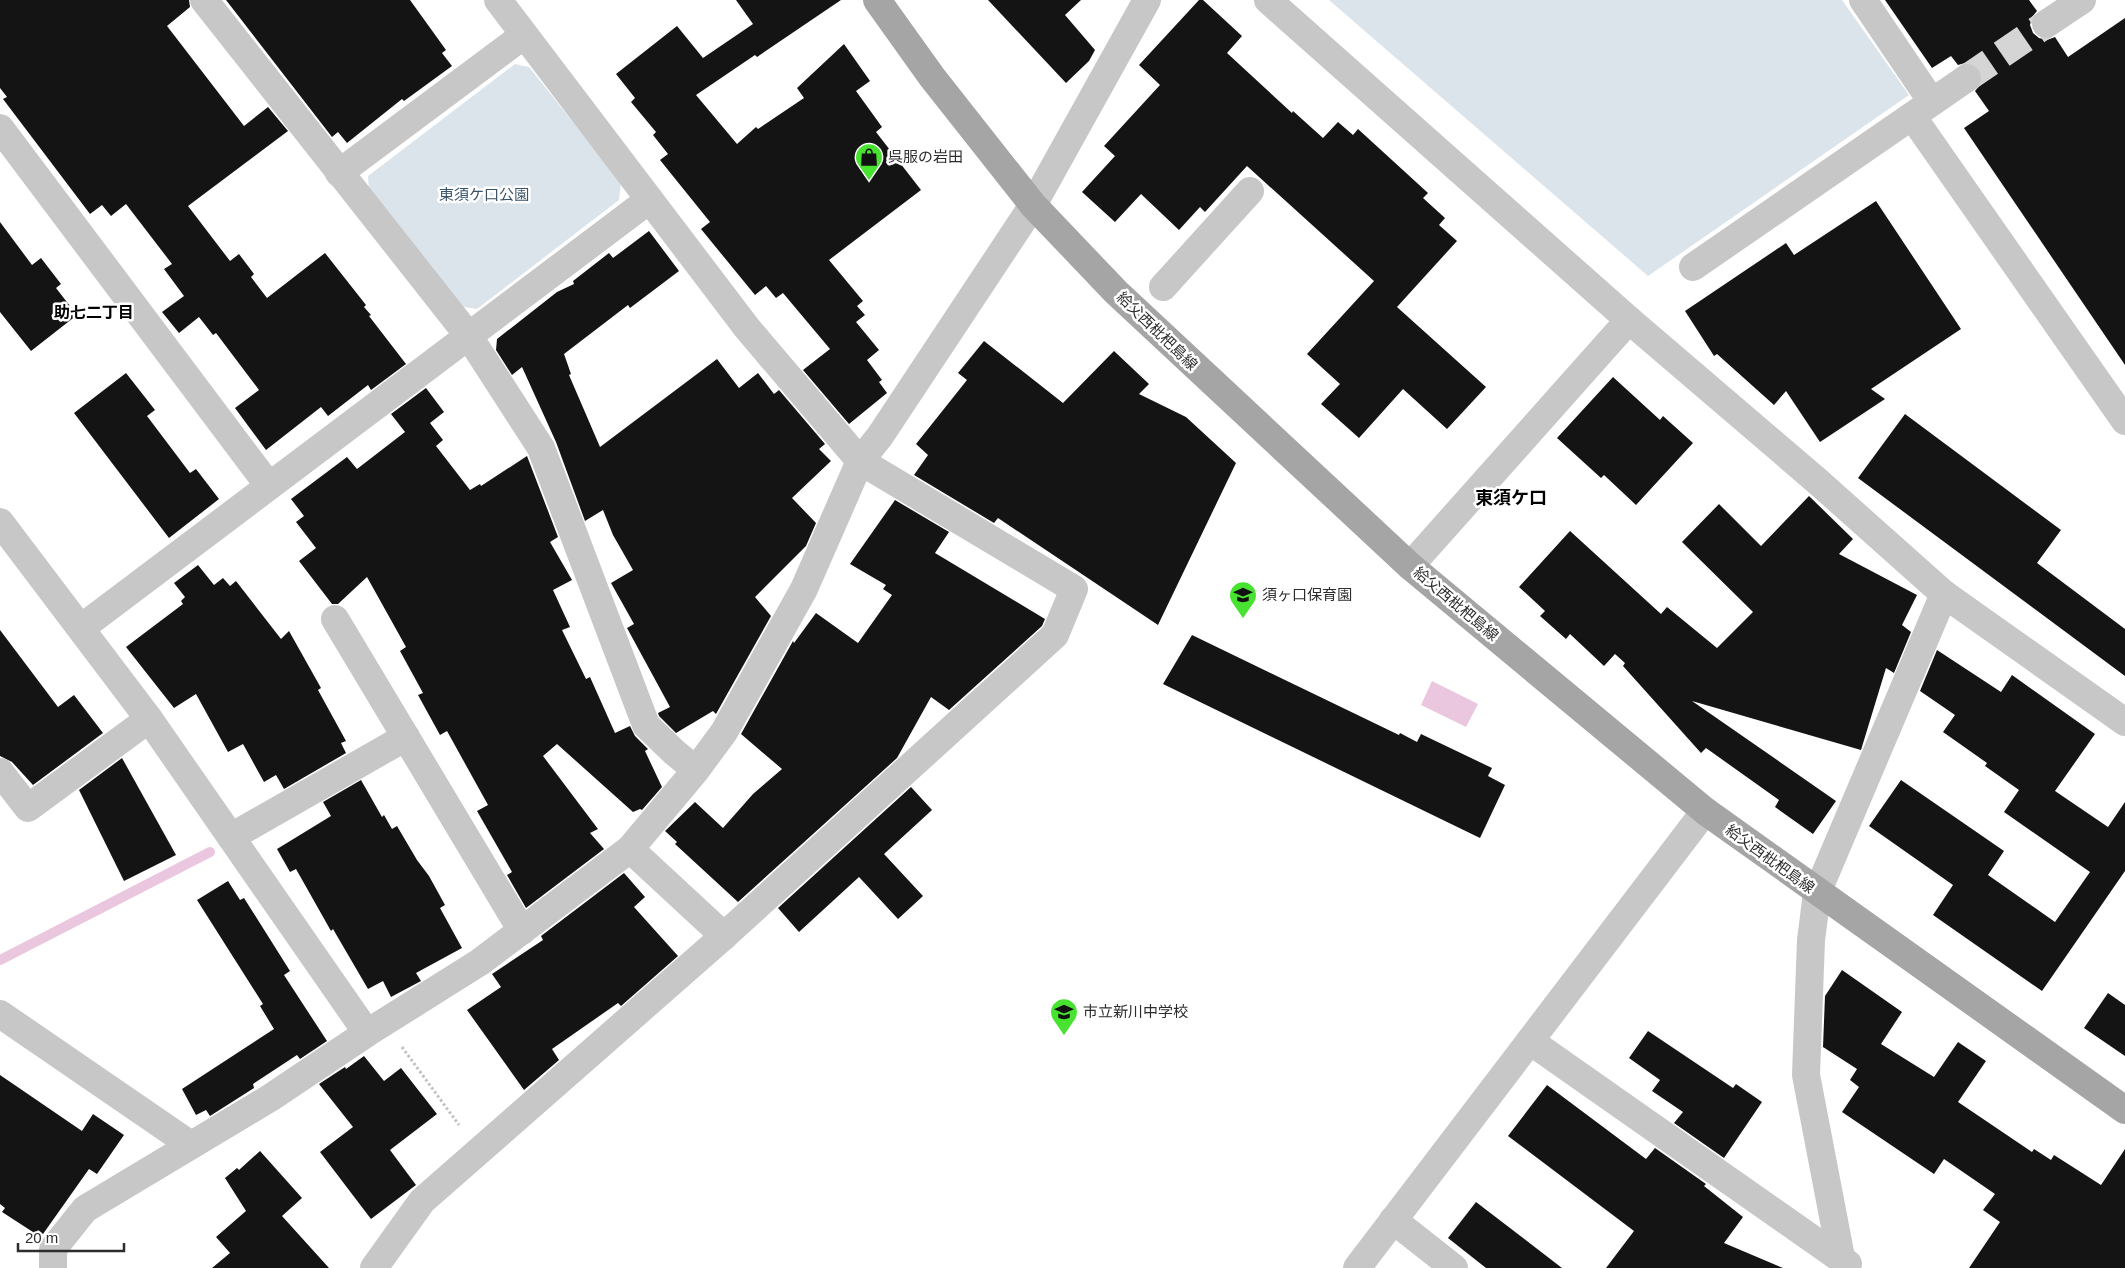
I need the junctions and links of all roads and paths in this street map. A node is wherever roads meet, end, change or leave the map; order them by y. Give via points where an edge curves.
1 (204, 0) edge
2 (498, 0) edge
3 (876, 0) edge
4 (1147, 0) edge
5 (1268, 0) edge
6 (1863, 0) edge
7 (2082, 0) edge
8 (2046, 24) tunnel mouth
9 (524, 35) junction
10 (1967, 78) tunnel mouth
11 (1922, 109) junction
12 (0, 128) edge
13 (338, 173) junction
14 (1250, 190) dead end
15 (649, 200) junction
16 (1033, 205) junction
17 (1693, 267) dead end
18 (1163, 287) dead end
19 (1629, 320) junction
20 (468, 335) junction
21 (2125, 421) edge
22 (860, 461) junction
23 (269, 486) junction
24 (0, 522) edge
25 (1410, 566) junction
26 (1944, 594) junction
27 (335, 619) dead end
28 (81, 628) junction
29 (149, 719) junction
30 (2125, 722) edge
31 (406, 737) junction
32 (696, 770) junction
33 (0, 772) edge
34 (1705, 811) junction
35 (231, 837) junction
36 (630, 849) junction
37 (1817, 893) junction
38 (522, 930) junction
39 (724, 936) junction
40 (0, 1014) edge
41 (376, 1027) junction
42 (1530, 1041) junction
43 (2125, 1110) edge
44 (191, 1145) junction
45 (478, 1152) junction
46 (1392, 1220) junction
47 (1846, 1265) edge
48 (53, 1268) edge
49 (374, 1268) edge
50 (1357, 1268) edge
51 (1454, 1268) edge

1 - 13 street
2 - 9 street
3 - 16 main road, 給父西枇杷島線
4 - 16 street
5 - 19 street
6 - 11 street
7 - 8 street
9 - 13 street
9 - 15 street
10 - 11 street
11 - 17 street
11 - 21 street
12 - 23 street
13 - 20 street
14 - 18 street
15 - 20 street
15 - 22 street via 747,328
16 - 22 street via 880,436
16 - 25 main road, 給父西枇杷島線 via 1116,292
19 - 25 street
19 - 26 street
20 - 23 street
20 - 32 street via 541,448 646,724
22 - 32 street via 804,589 724,732
22 - 39 street via 1074,589 1055,635
23 - 28 street
24 - 28 street
25 - 34 main road, 給父西枇杷島線
26 - 30 street
26 - 37 street
27 - 31 street
28 - 29 street
29 - 33 street via 28,808
29 - 35 street
31 - 35 street
31 - 38 street
32 - 36 street
34 - 37 main road, 給父西枇杷島線
34 - 42 street
35 - 41 street
36 - 38 street
36 - 39 street
37 - 43 main road, 給父西枇杷島線
37 - 47 street via 1811,940 1806,1075
38 - 41 street via 480,962
39 - 45 street
40 - 44 street
41 - 44 street via 270,1098
41 - 45 path
42 - 46 street
42 - 47 street
44 - 48 street via 85,1208 53,1249
45 - 49 street via 422,1201
46 - 50 street
46 - 51 street

